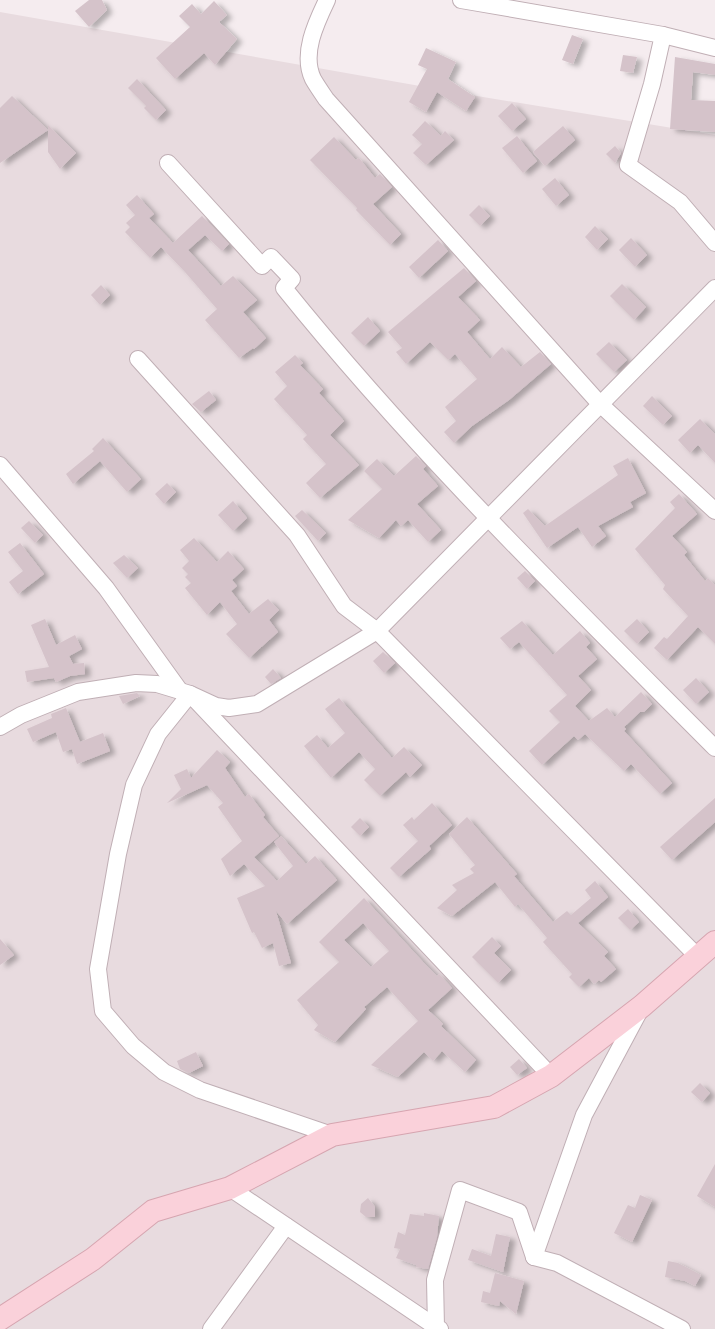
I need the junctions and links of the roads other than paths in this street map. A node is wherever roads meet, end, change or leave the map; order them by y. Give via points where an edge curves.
1 (327, 0) edge
2 (461, 0) edge
3 (663, 35) junction
4 (715, 48) edge
5 (168, 163) dead end
6 (715, 243) edge
7 (715, 288) edge
8 (138, 359) dead end
9 (600, 404) junction
10 (0, 465) edge
11 (715, 511) edge
12 (486, 518) junction
13 (377, 631) junction
14 (185, 692) junction
15 (0, 727) edge
16 (715, 748) edge
17 (715, 942) edge
18 (698, 957) junction
19 (642, 1006) junction
20 (551, 1076) junction
21 (332, 1135) junction
22 (230, 1188) junction
23 (286, 1226) junction
24 (534, 1257) junction
25 (0, 1319) edge
26 (438, 1328) edge
27 (211, 1329) edge
28 (682, 1329) edge

1 - 9 street via 315,26 308,60 313,78 326,100
2 - 3 street
3 - 4 street
3 - 6 street via 628,165 680,202
5 - 12 street via 262,266 270,258 292,279 284,288 341,359
7 - 9 street
8 - 13 street via 297,535 344,606
9 - 11 street
9 - 12 street
10 - 14 street via 106,588
12 - 13 street
12 - 16 street
13 - 14 street via 257,704 229,708 216,706
13 - 18 street
14 - 15 street via 157,684 136,683 78,692
14 - 20 street
14 - 21 street via 158,734 134,786 118,854 98,969 103,1010 133,1046 164,1072 200,1090
17 - 18 main road
18 - 19 main road
19 - 20 main road
19 - 24 street via 584,1116
20 - 21 main road via 494,1108
21 - 22 main road
22 - 23 street
22 - 25 main road via 153,1211 93,1260
23 - 26 street
23 - 27 street
24 - 26 street via 519,1212 460,1190 435,1280
24 - 28 street via 557,1263

